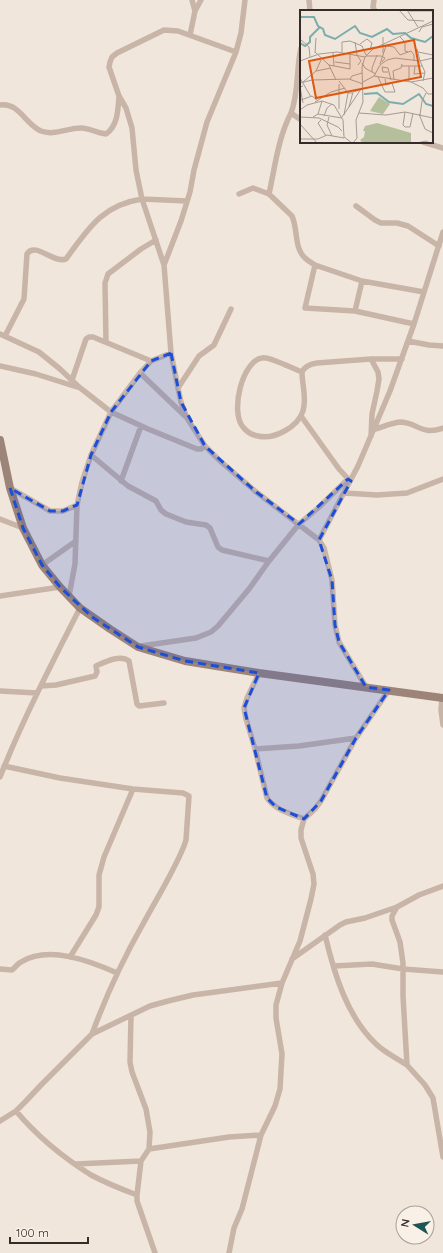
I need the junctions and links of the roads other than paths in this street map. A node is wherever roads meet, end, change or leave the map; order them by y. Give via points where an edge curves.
1 (192, 0) edge
2 (201, 0) edge
3 (245, 0) edge
4 (374, 0) edge
5 (375, 10) edge
6 (195, 11) junction
7 (190, 36) junction
8 (236, 52) junction
9 (300, 53) edge
10 (119, 96) junction
11 (0, 105) edge
12 (291, 113) junction
13 (300, 119) edge
14 (427, 143) edge
15 (443, 148) edge
16 (239, 194) dead end
17 (269, 194) junction
18 (142, 199) junction
19 (187, 201) junction
20 (356, 206) dead end
21 (443, 232) edge
22 (156, 240) junction
23 (439, 246) junction
24 (164, 265) junction
25 (315, 266) junction
26 (362, 281) junction
27 (424, 292) junction
28 (231, 310) dead end
29 (355, 311) junction
30 (414, 324) junction
31 (2, 335) edge
32 (408, 341) junction
33 (106, 342) junction
34 (441, 345) edge
35 (172, 353) junction
36 (371, 359) junction
37 (402, 359) junction
38 (151, 361) junction
39 (0, 366) edge
40 (302, 372) junction
41 (140, 373) junction
42 (72, 380) junction
43 (79, 387) junction
44 (178, 388) junction
45 (111, 412) junction
46 (301, 416) junction
47 (187, 418) junction
48 (141, 426) junction
49 (443, 428) edge
50 (375, 430) junction
51 (371, 439) junction
52 (0, 440) edge
53 (205, 446) junction
54 (91, 455) junction
55 (2, 463) edge
56 (443, 479) edge
57 (350, 480) junction
58 (122, 481) junction
59 (10, 488) junction
60 (344, 494) junction
61 (76, 505) junction
62 (0, 520) edge
63 (299, 524) junction
64 (22, 528) junction
65 (319, 540) junction
66 (76, 541) junction
67 (269, 561) junction
68 (42, 564) junction
69 (60, 587) junction
70 (0, 596) edge
71 (69, 596) junction
72 (80, 608) junction
73 (138, 647) junction
74 (259, 673) junction
75 (41, 686) junction
76 (366, 687) junction
77 (390, 690) junction
78 (0, 691) edge
79 (37, 693) junction
80 (442, 698) edge
81 (164, 703) dead end
82 (442, 717) edge
83 (443, 725) edge
84 (356, 738) junction
85 (255, 749) junction
86 (4, 766) junction
87 (0, 777) edge
88 (132, 789) junction
89 (304, 819) junction
90 (443, 886) edge
91 (397, 907) junction
92 (326, 935) junction
93 (70, 957) junction
94 (292, 960) junction
95 (334, 966) junction
96 (0, 969) edge
97 (403, 969) junction
98 (443, 972) edge
99 (117, 973) junction
100 (282, 983) junction
101 (131, 1016) junction
102 (92, 1034) junction
103 (407, 1065) junction
104 (16, 1111) junction
105 (0, 1121) edge
106 (261, 1135) junction
107 (149, 1149) junction
108 (443, 1157) edge
109 (142, 1161) junction
110 (75, 1164) junction
111 (137, 1195) junction
112 (155, 1253) edge
113 (229, 1253) edge

1 - 6 street
2 - 6 street
3 - 8 street
4 - 5 street
6 - 7 street
7 - 8 street
7 - 10 street via 164,30 112,56 110,67
8 - 19 street via 207,122
9 - 12 street
10 - 11 street via 114,125 106,134 80,128 51,133 41,131 13,106
10 - 18 street via 132,128
12 - 13 street
12 - 17 street via 283,133
14 - 15 street
16 - 17 street via 252,188
17 - 25 street via 292,216 299,248 305,259
18 - 19 street
18 - 22 street
18 - 31 street via 124,203 100,217 66,259 56,259 37,250 29,251 24,299
19 - 24 street
20 - 23 street via 381,223 408,226
21 - 23 street
22 - 24 street
22 - 33 street via 106,278
23 - 27 street
24 - 35 street
25 - 26 street
25 - 29 street via 305,308
26 - 27 street
26 - 29 street
27 - 30 street
28 - 44 street via 212,348 199,356
29 - 30 street
30 - 32 street
31 - 42 street via 39,352
32 - 34 street
32 - 37 street
33 - 38 street
33 - 42 street via 93,337 86,339
35 - 38 street
35 - 44 street
36 - 37 street
36 - 40 street via 317,362 304,368
36 - 51 street via 379,379 372,414
37 - 50 street
38 - 41 street
39 - 43 street
40 - 46 street via 304,399
40 - 46 street via 265,358 256,359 250,364 240,388 237,409 242,426 258,436 286,430
41 - 45 street
41 - 47 street
42 - 43 street
43 - 45 street
44 - 47 street
45 - 48 street
45 - 54 street
46 - 57 street
47 - 53 street
48 - 53 street via 197,449
48 - 58 street
49 - 50 street via 428,431 398,422
50 - 51 street
51 - 57 street
52 - 55 street
53 - 63 street via 255,492
54 - 58 street
54 - 61 street
55 - 59 street
56 - 60 street via 407,492 377,495
57 - 60 street
57 - 63 street
58 - 67 street via 156,501 166,514 186,522 206,525 222,550
59 - 61 street via 50,511 63,511
59 - 64 street
60 - 65 street
61 - 66 street
62 - 64 street
63 - 65 street
63 - 67 street
64 - 68 street
65 - 76 street via 324,548 332,580 335,625 339,642
66 - 68 street
66 - 71 street
67 - 73 street via 249,589 211,632 196,638
68 - 69 street
69 - 70 street
69 - 71 street
71 - 72 street
72 - 73 street
72 - 75 street
73 - 74 street via 185,661
74 - 76 street
74 - 85 street via 244,708
75 - 79 street
75 - 81 street via 95,676 96,666 120,657 129,661 139,706
76 - 77 street
77 - 80 street
77 - 84 street
78 - 79 street
79 - 86 street
80 - 82 street
82 - 83 street
84 - 85 street
84 - 89 street via 321,801
85 - 89 street via 270,803
86 - 87 street
86 - 88 street
88 - 93 street via 104,857 99,875 99,907
88 - 99 street via 183,793 190,799 184,846
89 - 94 street via 301,838 314,884 305,925
90 - 91 street
91 - 92 street via 346,922
91 - 97 street via 392,920 400,942
92 - 94 street
92 - 95 street
93 - 96 street via 41,955 22,962 12,970
93 - 99 street
94 - 100 street
95 - 97 street via 372,964
95 - 103 street via 355,1018 376,1044
97 - 98 street
97 - 103 street
99 - 102 street
100 - 101 street via 193,995 150,1006
100 - 106 street via 276,1005 282,1054 280,1089
101 - 102 street
101 - 107 street via 130,1062 146,1109 150,1132
102 - 104 street
103 - 108 street via 434,1098
104 - 105 street
104 - 110 street via 42,1138
106 - 107 street
106 - 113 street
107 - 109 street
109 - 110 street
109 - 111 street
110 - 111 street via 107,1183
111 - 112 street

